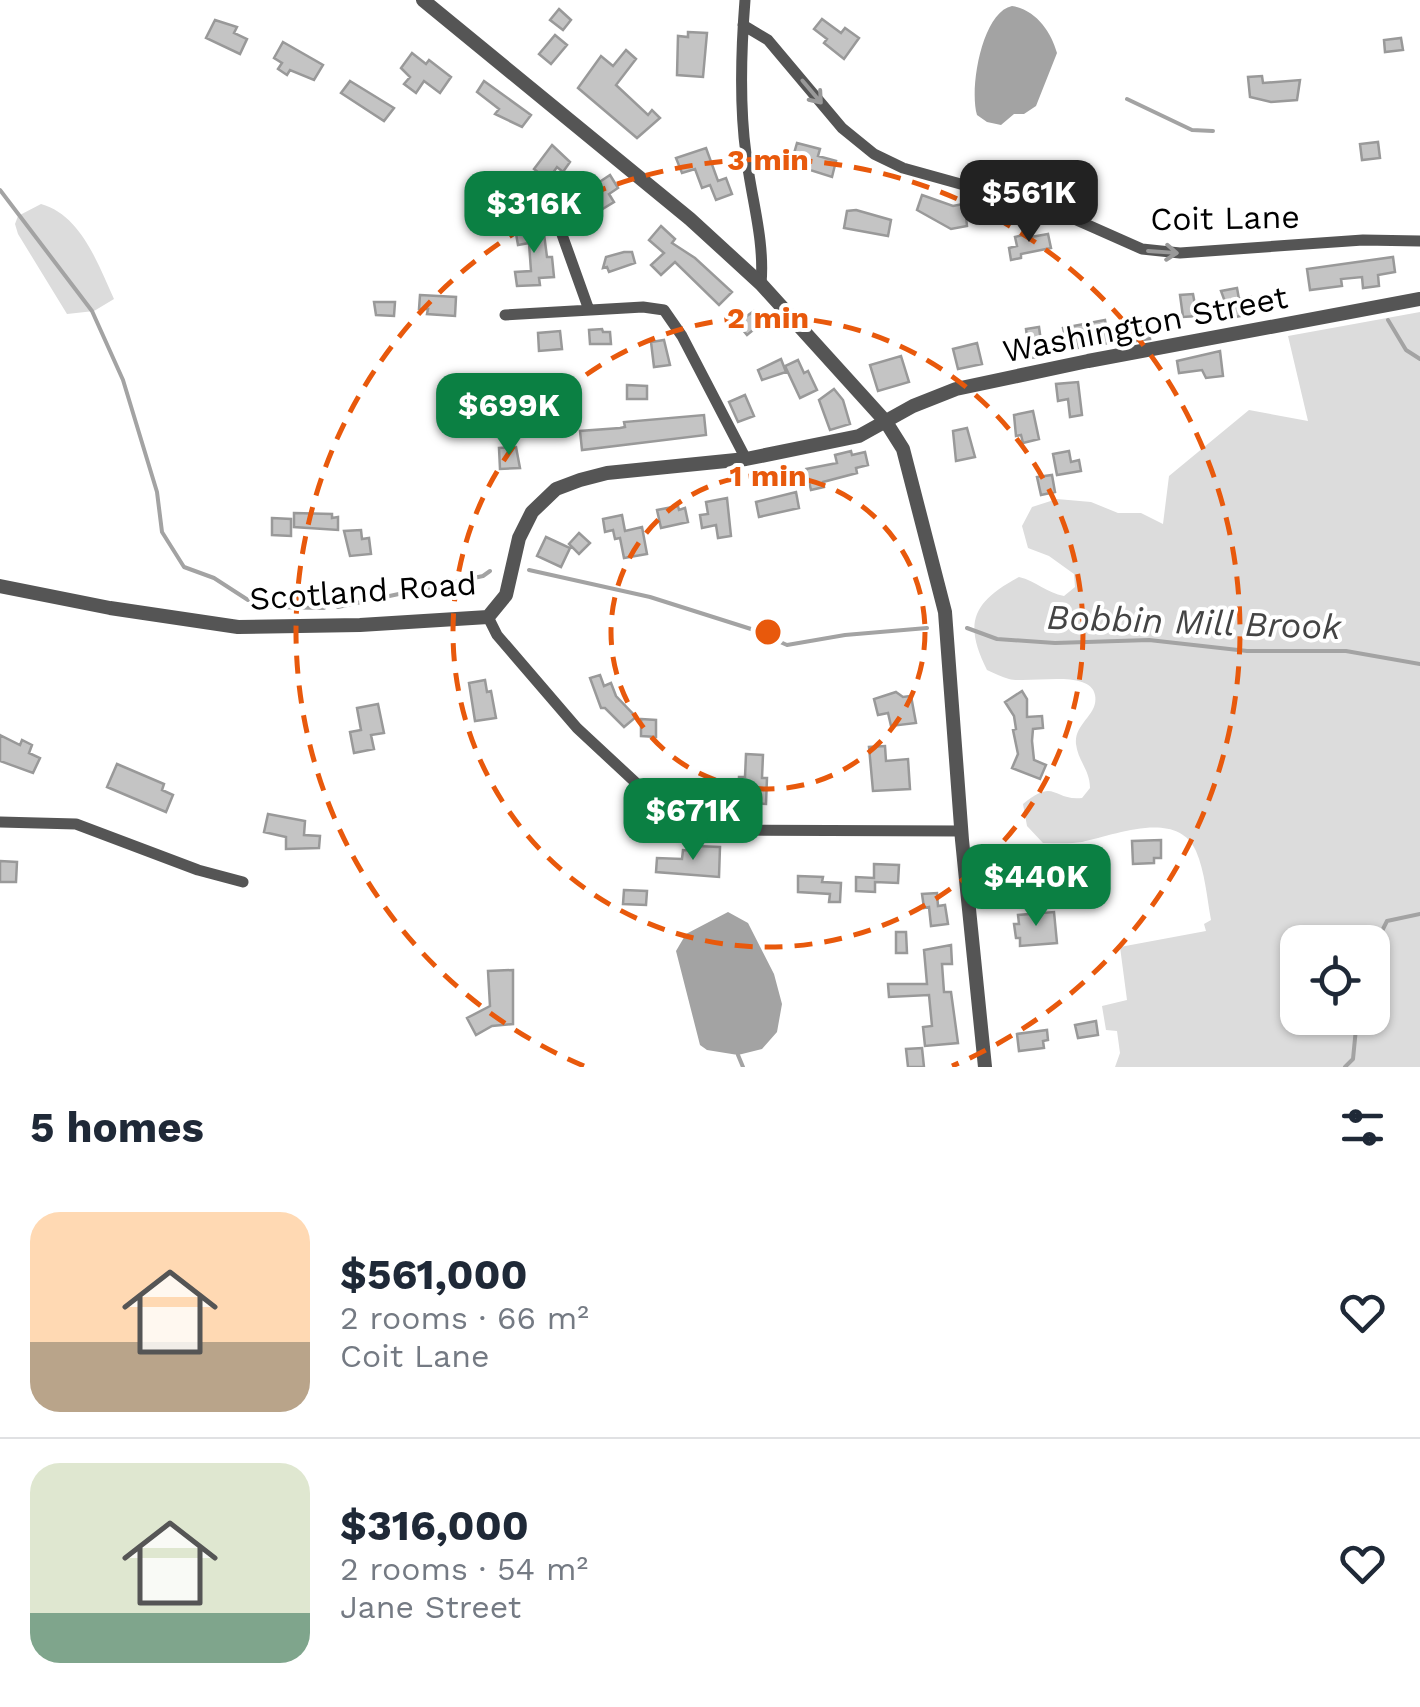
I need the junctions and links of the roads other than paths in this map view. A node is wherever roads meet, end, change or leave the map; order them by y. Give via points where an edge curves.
1 (423, 0) edge
2 (745, 0) edge
3 (743, 25) junction
4 (551, 192) dead end
5 (1420, 241) edge
6 (761, 284) junction
7 (1420, 300) edge
8 (589, 310) junction
9 (505, 315) dead end
10 (886, 422) junction
11 (746, 459) junction
12 (0, 586) edge
13 (488, 616) junction
14 (0, 822) edge
15 (962, 831) junction
16 (243, 882) dead end
17 (985, 1067) edge

1 - 6 street
2 - 3 street
3 -> 5 street, Coit Lane via 768,40 842,128 884,159 1054,210 1142,249
3 - 6 street via 745,152
4 - 8 street
6 - 10 street
7 - 10 street, Washington Street via 956,389
8 - 9 street
8 - 11 street via 666,311
10 - 11 street, Scotland Road via 859,436
10 - 15 street via 903,449 945,612
11 - 13 street, Scotland Road via 607,473 556,489 532,512 506,595
12 - 13 street, Scotland Road via 238,627
13 - 15 street via 577,728 678,820 713,830
14 - 16 street via 76,824
15 - 17 street

